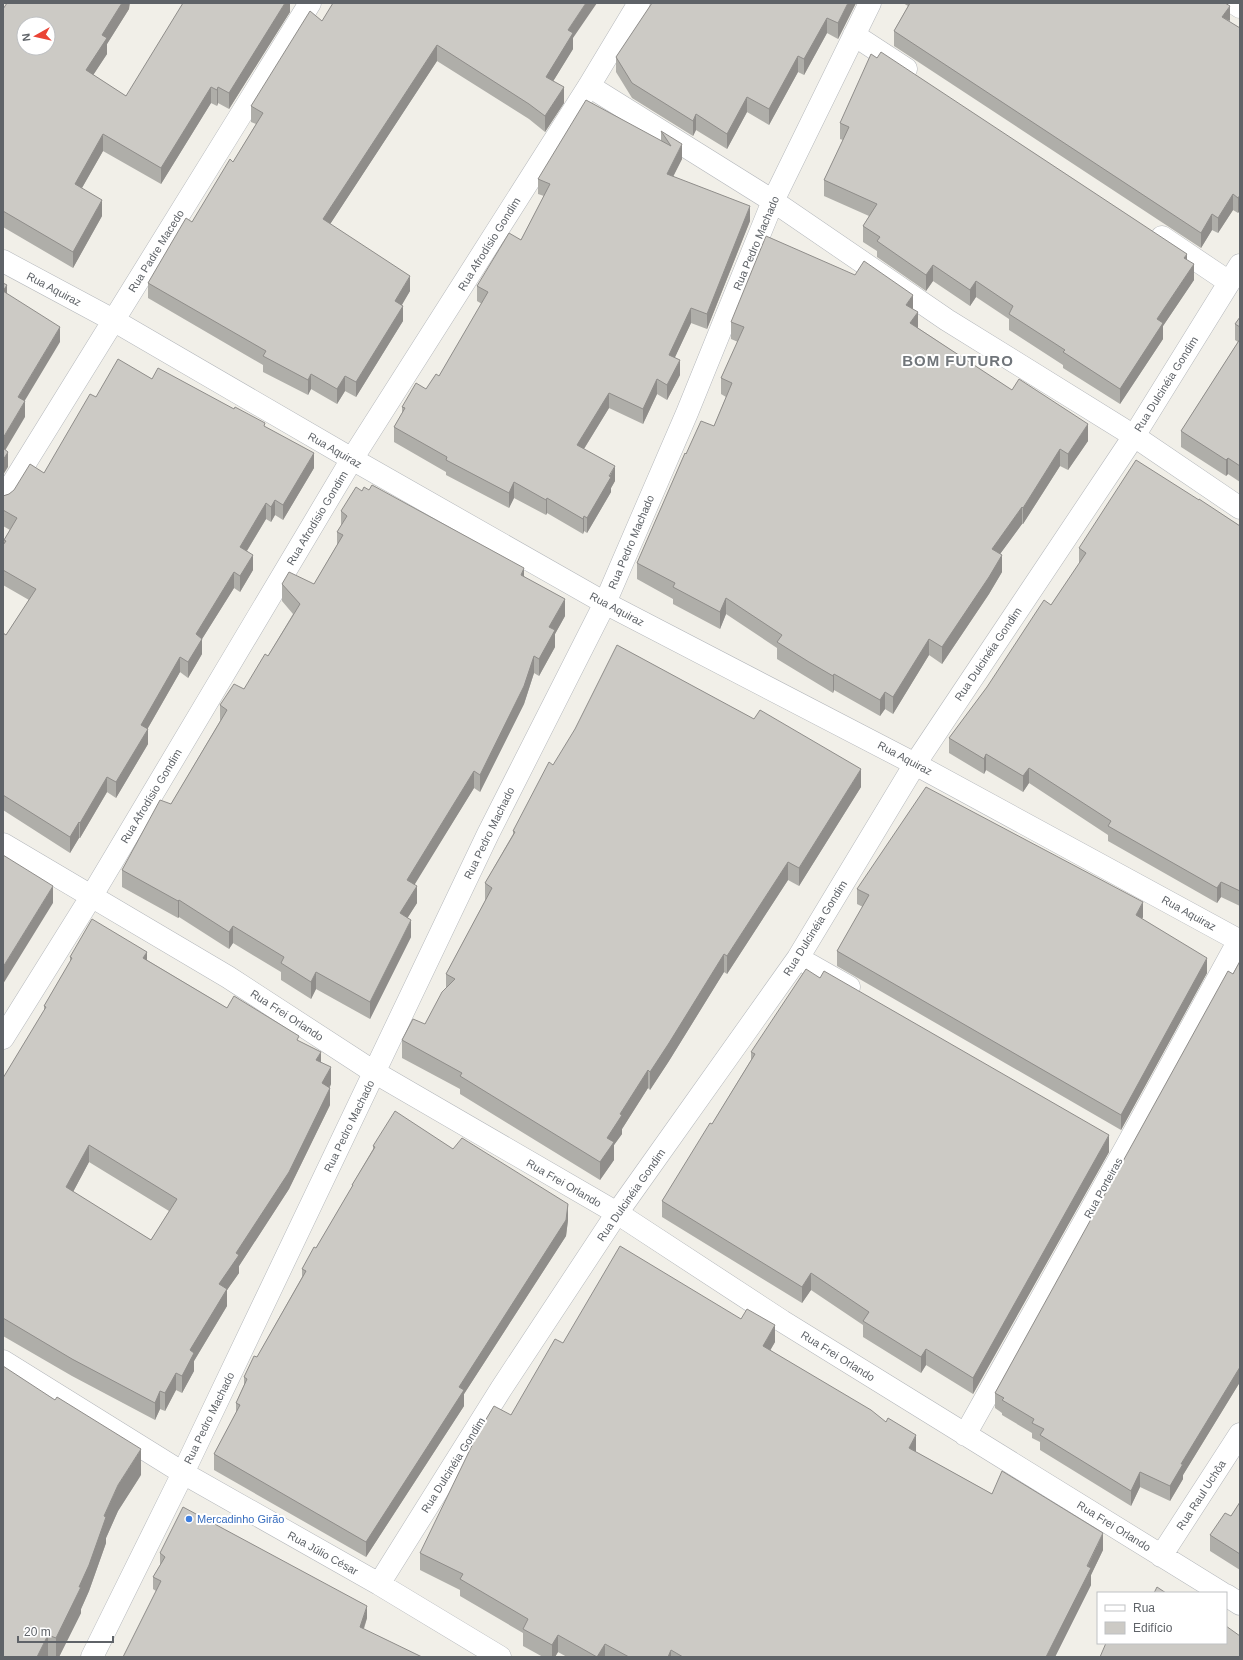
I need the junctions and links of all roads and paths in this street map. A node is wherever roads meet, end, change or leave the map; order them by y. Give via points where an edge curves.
1 (310, 3) edge
2 (639, 3) edge
3 (870, 3) edge
4 (1234, 3) edge
5 (1240, 7) edge
6 (854, 35) junction
7 (920, 78) edge
8 (589, 86) junction
9 (773, 201) junction
10 (1144, 225) edge
11 (3, 261) edge
12 (1235, 273) edge
13 (113, 320) junction
14 (1134, 436) junction
15 (352, 459) junction
16 (3, 499) edge
17 (1240, 508) edge
18 (605, 603) junction
19 (915, 764) junction
20 (3, 844) edge
21 (91, 896) junction
22 (1239, 941) edge
23 (798, 958) junction
24 (866, 998) edge
25 (3, 1038) edge
26 (374, 1072) junction
27 (617, 1213) junction
28 (3, 1361) edge
29 (1240, 1434) edge
30 (965, 1435) junction
31 (183, 1473) junction
32 (1161, 1556) junction
33 (379, 1584) junction
34 (1220, 1592) edge
35 (1227, 1596) edge
36 (1240, 1604) edge
37 (92, 1657) edge
38 (500, 1657) edge

1 - 13 street, Rua Padre Macedo
2 - 8 street, Rua Afrodísio Gondim
3 - 6 street, Rua Pedro Machado
4 - 5 street
6 - 7 street
6 - 9 street, Rua Pedro Machado
8 - 9 street
8 - 15 street, Rua Afrodísio Gondim
9 - 14 street via 947,320
9 - 18 street, Rua Pedro Machado via 687,413
10 - 12 street
11 - 13 street, Rua Aquiraz
12 - 14 street, Rua Dulcinéia Gondim
13 - 15 street, Rua Aquiraz
13 - 16 street, Rua Padre Macedo
14 - 17 street
14 - 19 street, Rua Dulcinéia Gondim
15 - 18 street, Rua Aquiraz
15 - 21 street, Rua Afrodísio Gondim
18 - 19 street, Rua Aquiraz
18 - 26 street, Rua Pedro Machado via 488,834
19 - 22 street, Rua Aquiraz
19 - 23 street, Rua Dulcinéia Gondim
20 - 21 street, Rua Frei Orlando
21 - 25 street, Rua Afrodísio Gondim
21 - 26 street, Rua Frei Orlando via 228,977
22 - 30 street, Rua Porteiras via 1119,1144
23 - 24 street
23 - 27 street, Rua Dulcinéia Gondim
26 - 27 street, Rua Frei Orlando
26 - 31 street, Rua Pedro Machado
27 - 30 street, Rua Frei Orlando via 782,1321
27 - 33 street, Rua Dulcinéia Gondim via 501,1389
28 - 31 street, Rua Júlio César
29 - 32 street, Rua Raul Uchôa
30 - 32 street, Rua Frei Orlando
31 - 33 street, Rua Júlio César
31 - 37 street, Rua Pedro Machado
32 - 34 street, Rua Frei Orlando
33 - 38 street, Rua Júlio César
35 - 36 street

